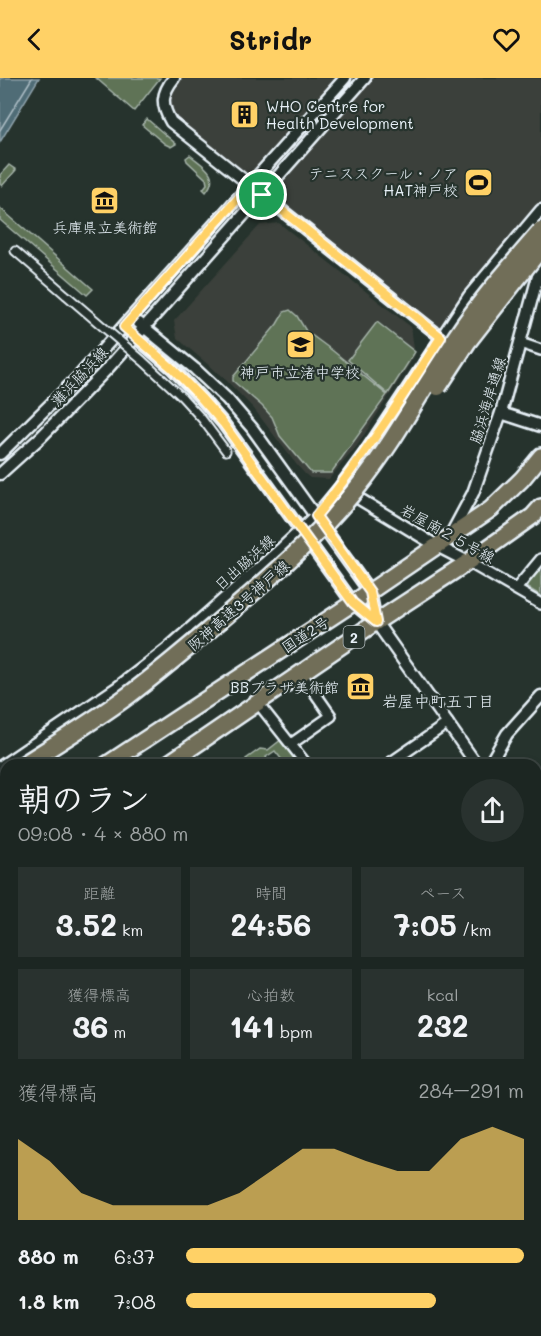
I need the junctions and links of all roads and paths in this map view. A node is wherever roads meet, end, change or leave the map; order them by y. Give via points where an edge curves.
1 (174, 78) edge
2 (345, 78) edge
3 (365, 78) edge
4 (250, 185) junction
5 (262, 195) junction
6 (541, 210) edge
7 (541, 231) edge
8 (541, 248) edge
9 (15, 251) dead end
10 (541, 265) edge
11 (133, 317) junction
12 (124, 327) junction
13 (144, 327) junction
14 (136, 337) junction
15 (441, 337) junction
16 (520, 343) junction
17 (540, 348) edge
18 (501, 413) junction
19 (541, 426) edge
20 (226, 451) dead end
21 (0, 454) edge
22 (541, 456) edge
23 (0, 474) edge
24 (340, 487) junction
25 (316, 516) junction
26 (538, 516) edge
27 (301, 531) junction
28 (443, 542) junction
29 (541, 559) edge
30 (468, 561) junction
31 (516, 589) junction
32 (370, 592) junction
33 (353, 603) junction
34 (541, 604) edge
35 (376, 622) junction
36 (301, 673) junction
37 (541, 696) edge
38 (258, 703) junction
39 (448, 723) junction
40 (291, 744) junction
41 (12, 759) edge
42 (33, 759) edge
43 (53, 759) edge
44 (117, 759) edge
45 (175, 759) edge
46 (302, 759) edge
47 (396, 759) edge
48 (473, 759) edge
49 (492, 759) edge

1 - 4 street via 163,99 171,122
2 - 4 street, 灘浜脇浜線
3 - 5 street, 灘浜脇浜線
4 - 5 street
4 - 11 street, 灘浜脇浜線
5 - 13 street, 灘浜脇浜線
5 - 15 street
6 - 15 street, 日出脇浜線 via 469,296
7 - 42 highway, 阪神高速3号神戸線, bridge via 458,335 372,468 315,535 268,580 129,695
8 - 43 highway, 阪神高速3号神戸線, bridge via 468,340 381,474 324,542 207,647 142,699
9 - 20 street, bridge via 182,397
10 - 16 street, 脇浜海岸通線
11 - 12 street, 灘浜脇浜線
11 - 13 street
12 - 14 street
12 - 21 street, 灘浜脇浜線
13 - 14 street, 灘浜脇浜線
13 - 25 street via 227,399
14 - 23 street, 灘浜脇浜線 via 81,397
14 - 27 street via 179,375 223,423
15 - 24 street, 日出脇浜線
16 - 17 street
16 - 18 street, 脇浜海岸通線
18 - 19 street
18 - 28 street, 脇浜海岸通線 via 473,492
22 - 28 highway, 国道2号 / 2 via 491,509
24 - 25 street, 日出脇浜線
24 - 28 street, 岩屋南２５号線
25 - 27 street, 日出脇浜線
25 - 32 street
26 - 30 highway, 国道2号 / 2
27 - 33 street
27 - 41 street, 日出脇浜線 via 167,649
28 - 30 street, 岩屋南２５号線
28 - 32 highway, 国道2号 / 2
29 - 31 street
30 - 31 street, 岩屋南２５号線
30 - 35 highway, 国道2号 / 2
31 - 34 street, 岩屋南２５号線
32 - 33 highway, 国道2号 / 2
32 - 35 street
33 - 35 street
33 - 44 highway, 国道2号 / 2
35 - 36 highway, 国道2号 / 2
35 - 39 street
36 - 38 highway, 国道2号 / 2
36 - 40 street via 331,716
37 - 49 street via 507,734
38 - 40 street
38 - 45 highway, 国道2号 / 2
39 - 47 street
39 - 48 street
40 - 46 street

